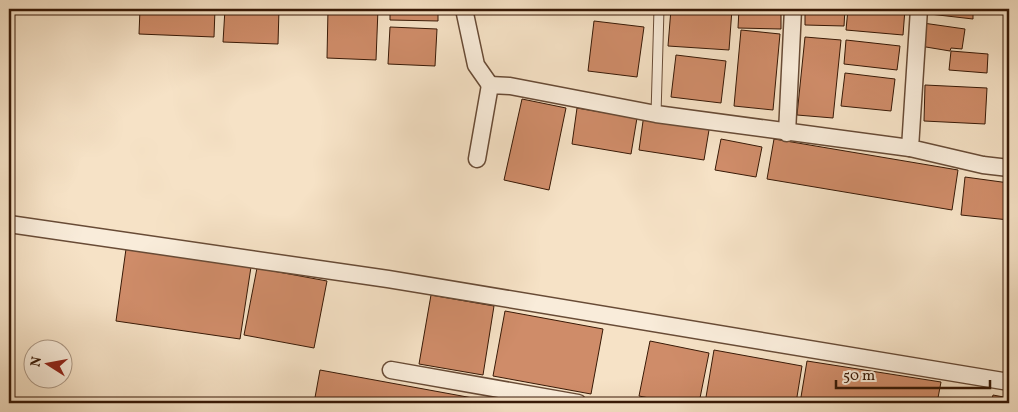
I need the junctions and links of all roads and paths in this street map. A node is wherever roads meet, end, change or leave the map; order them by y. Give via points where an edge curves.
1 (464, 9) edge
2 (659, 9) edge
3 (793, 9) edge
4 (919, 9) edge
5 (490, 85) junction
6 (656, 114) junction
7 (787, 133) junction
8 (910, 148) junction
9 (477, 159) dead end
10 (1009, 168) edge
11 (9, 224) edge
12 (390, 370) dead end
13 (1009, 382) edge
14 (578, 403) edge

1 - 5 street via 476,66
2 - 6 lane
3 - 7 street
4 - 8 street
5 - 6 street
5 - 9 street
6 - 7 street
7 - 8 street
8 - 10 street
11 - 13 street via 388,279
12 - 14 street

